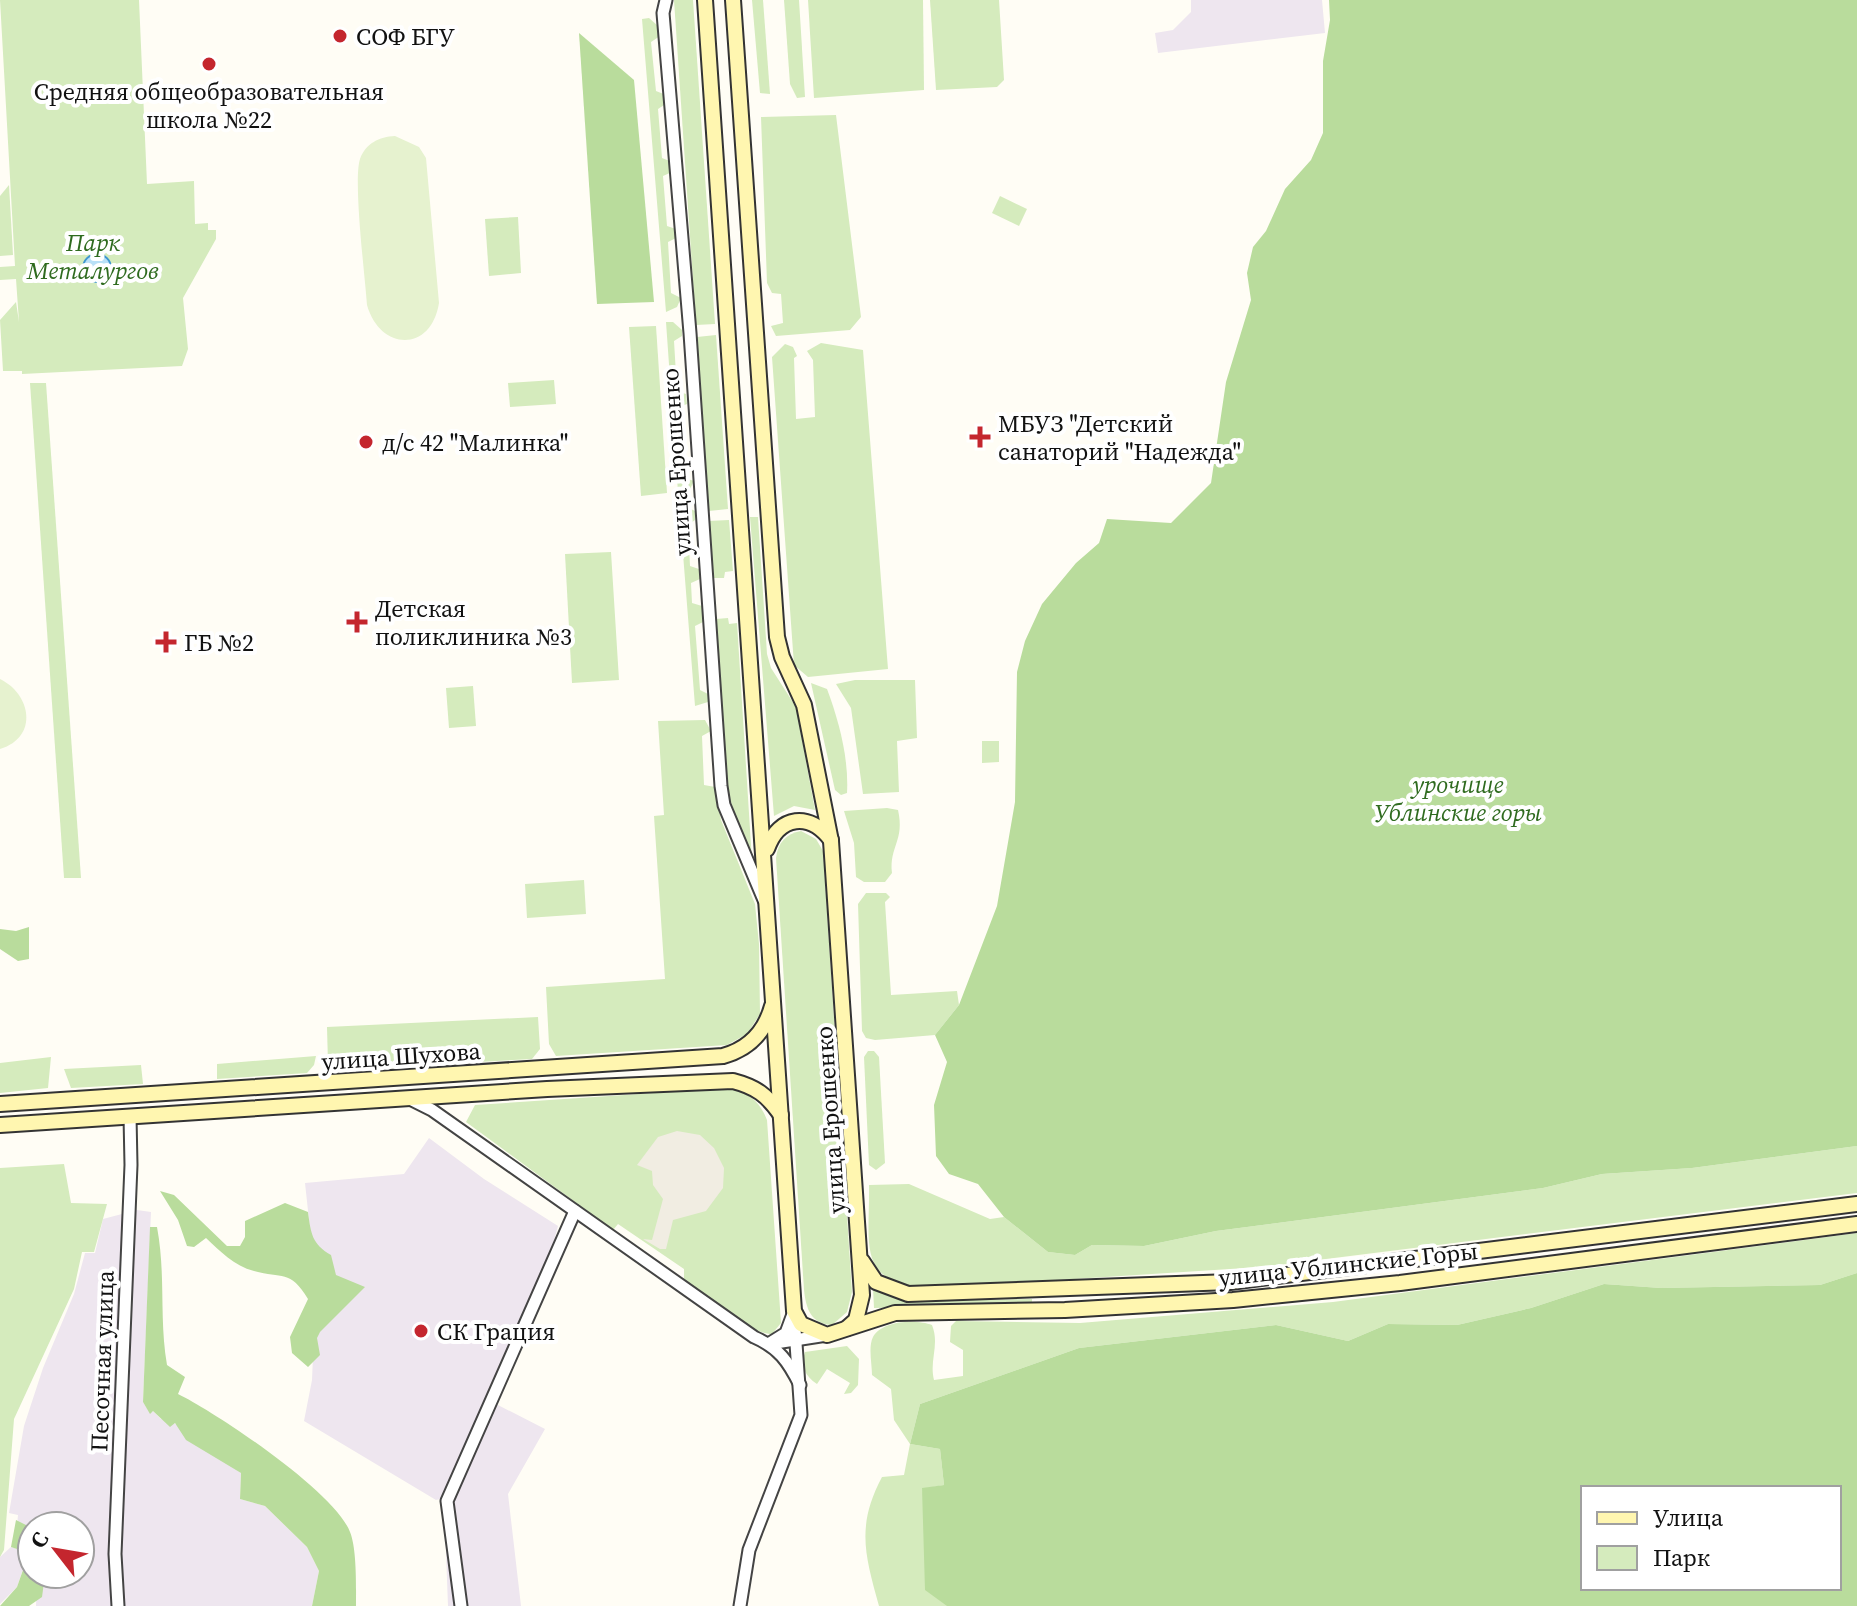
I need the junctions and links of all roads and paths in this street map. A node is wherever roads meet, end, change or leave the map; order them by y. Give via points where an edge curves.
1 (666, 0) edge
2 (705, 0) edge
3 (733, 0) edge
4 (831, 841) junction
5 (765, 854) junction
6 (769, 912) junction
7 (774, 998) junction
8 (129, 1096) junction
9 (410, 1099) junction
10 (60, 1100) junction
11 (0, 1104) edge
12 (781, 1115) junction
13 (130, 1116) junction
14 (60, 1121) junction
15 (0, 1125) edge
16 (1857, 1204) edge
17 (575, 1211) junction
18 (1857, 1224) edge
19 (860, 1257) junction
20 (794, 1311) junction
21 (844, 1330) junction
22 (827, 1335) junction
23 (797, 1342) junction
24 (769, 1344) junction
25 (800, 1385) junction
26 (118, 1606) edge
27 (461, 1606) edge
28 (740, 1606) edge

1 - 6 street, улица Ерошенко via 721,786
2 - 5 main road, улица Ерошенко
3 - 4 main road, улица Ерошенко via 777,637 804,705
4 - 5 main road via 814,824 792,820 779,827
4 - 19 main road, улица Ерошенко
5 - 6 main road, улица Ерошенко
6 - 7 main road, улица Ерошенко
7 - 8 main road, улица Шухова via 769,1018 754,1039 723,1056
7 - 12 main road, улица Ерошенко
8 - 10 main road, улица Шухова
8 - 13 main road
9 - 12 main road, улица Шухова via 733,1081 754,1086
9 - 13 main road, улица Шухова
9 - 17 street
10 - 11 main road, улица Шухова
10 - 14 main road
12 - 20 main road, улица Ерошенко
13 - 14 main road, улица Шухова
13 - 26 street, Песочная улица via 115,1554
14 - 15 main road, улица Шухова
16 - 19 main road, улица Ублинские Горы via 1230,1282 908,1294 876,1282
17 - 24 street
17 - 27 street via 447,1501
18 - 21 main road, улица Ублинские Горы via 1233,1300 895,1313
19 - 21 main road, улица Ерошенко via 860,1308
20 - 22 main road via 801,1324
20 - 23 street, улица Ерошенко
20 - 24 street via 786,1333
21 - 22 main road
22 - 23 street
23 - 24 street
23 - 25 street, улица Ерошенко
24 - 25 street via 786,1357
25 - 28 street, улица Ерошенко via 801,1415 749,1550

